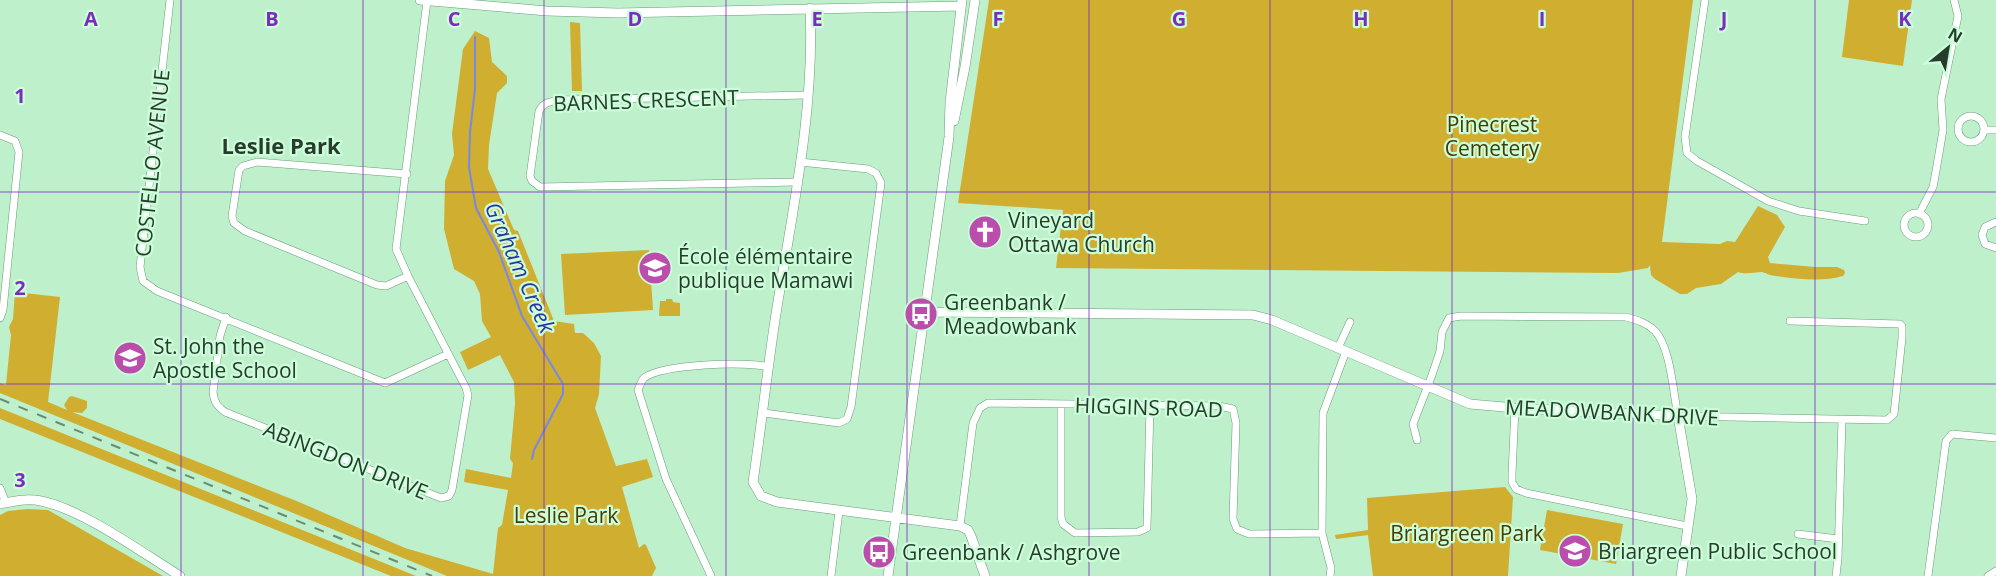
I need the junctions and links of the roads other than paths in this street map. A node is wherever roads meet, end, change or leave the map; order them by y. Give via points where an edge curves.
1 (170, 0) edge
2 (420, 0) edge
3 (975, 0) edge
4 (1705, 0) edge
5 (1954, 0) edge
6 (427, 1) edge
7 (962, 3) edge
8 (547, 5) edge
9 (810, 8) junction
10 (807, 95) junction
11 (1996, 129) edge
12 (1943, 130) junction
13 (1958, 130) junction
14 (1984, 130) junction
15 (0, 135) edge
16 (949, 137) junction
17 (800, 162) junction
18 (406, 174) junction
19 (796, 182) junction
20 (1919, 214) dead end
21 (1865, 221) dead end
22 (1996, 222) edge
23 (1996, 248) edge
24 (408, 276) junction
25 (925, 312) junction
26 (226, 317) junction
27 (0, 318) edge
28 (1790, 321) dead end
29 (1350, 322) dead end
30 (1342, 350) junction
31 (448, 354) junction
32 (769, 367) junction
33 (1428, 387) junction
34 (1061, 404) junction
35 (1150, 406) junction
36 (1515, 408) junction
37 (764, 413) junction
38 (1678, 416) junction
39 (1842, 420) junction
40 (1996, 438) edge
41 (1417, 440) dead end
42 (0, 489) edge
43 (3, 504) edge
44 (839, 511) junction
45 (896, 518) junction
46 (960, 526) junction
47 (1687, 526) junction
48 (1322, 533) junction
49 (1798, 534) dead end
50 (1838, 539) junction
51 (1996, 571) edge
52 (180, 576) edge
53 (711, 576) edge
54 (831, 576) edge
55 (888, 576) edge
56 (985, 576) edge
57 (1330, 576) edge
58 (1680, 576) edge
59 (1836, 576) edge
60 (1930, 576) edge
61 (1988, 576) edge

1 - 26 street, COSTELLO AVENUE via 141,278 157,291
2 - 6 street
3 - 16 street
4 - 21 street via 1685,136 1687,153 1768,201 1799,211
5 - 12 street via 1958,16 1941,99
6 - 8 street
6 - 18 street, ABINGDON DRIVE
7 - 9 street
7 - 16 street
8 - 9 street via 618,13
9 - 10 street via 812,61
10 - 17 street
10 - 19 street, BARNES CRESCENT via 548,102 539,111 530,176 540,187
11 - 14 street
12 - 13 street
12 - 20 street via 1933,187
13 - 14 street via 1961,138 1969,142 1978,141
13 - 14 street via 1963,119 1971,116 1982,122
15 - 27 street via 15,141 19,152
16 - 25 street
17 - 19 street
17 - 37 street via 868,169 876,172 881,183 852,407 847,419 839,423
18 - 24 street, ABINGDON DRIVE via 396,249
18 - 24 street via 256,162 239,170 232,216 234,223 245,231 377,285 386,286
19 - 32 street
22 - 23 street via 1985,226 1982,235 1985,244
24 - 31 street, ABINGDON DRIVE
25 - 30 street, MEADOWBANK DRIVE via 1253,315
25 - 45 street
26 - 31 street, COSTELLO AVENUE via 385,383
26 - 31 street, ABINGDON DRIVE via 213,392 218,407 441,498 452,490 468,395
28 - 39 street, MEADOWBANK DRIVE via 1902,326 1894,414 1887,420
29 - 30 street
30 - 33 street, MEADOWBANK DRIVE
30 - 48 street via 1323,413
32 - 37 street
32 - 53 street via 684,366 645,377 640,383 663,471
33 - 36 street, MEADOWBANK DRIVE via 1470,404
33 - 38 street via 1449,318 1626,317 1642,321 1655,331 1664,346
33 - 41 street via 1413,424
34 - 35 street, HIGGINS ROAD
34 - 35 street via 1061,517 1063,524 1075,532 1138,532 1147,528
34 - 46 street, HIGGINS ROAD via 988,403 980,408 974,423
35 - 48 street, HIGGINS ROAD via 1233,409 1233,519 1237,529 1249,534
36 - 38 street, MEADOWBANK DRIVE
36 - 47 street via 1512,482 1516,489
37 - 44 street via 753,482 761,496
38 - 39 street, MEADOWBANK DRIVE
38 - 47 street via 1692,499
39 - 50 street
40 - 60 street via 1952,434 1946,441
42 - 43 street
43 - 52 street via 40,500 62,507
44 - 45 street
44 - 54 street
45 - 46 street
45 - 55 street
46 - 56 street via 968,530
47 - 58 street
48 - 57 street
49 - 50 street
50 - 59 street
51 - 61 street

